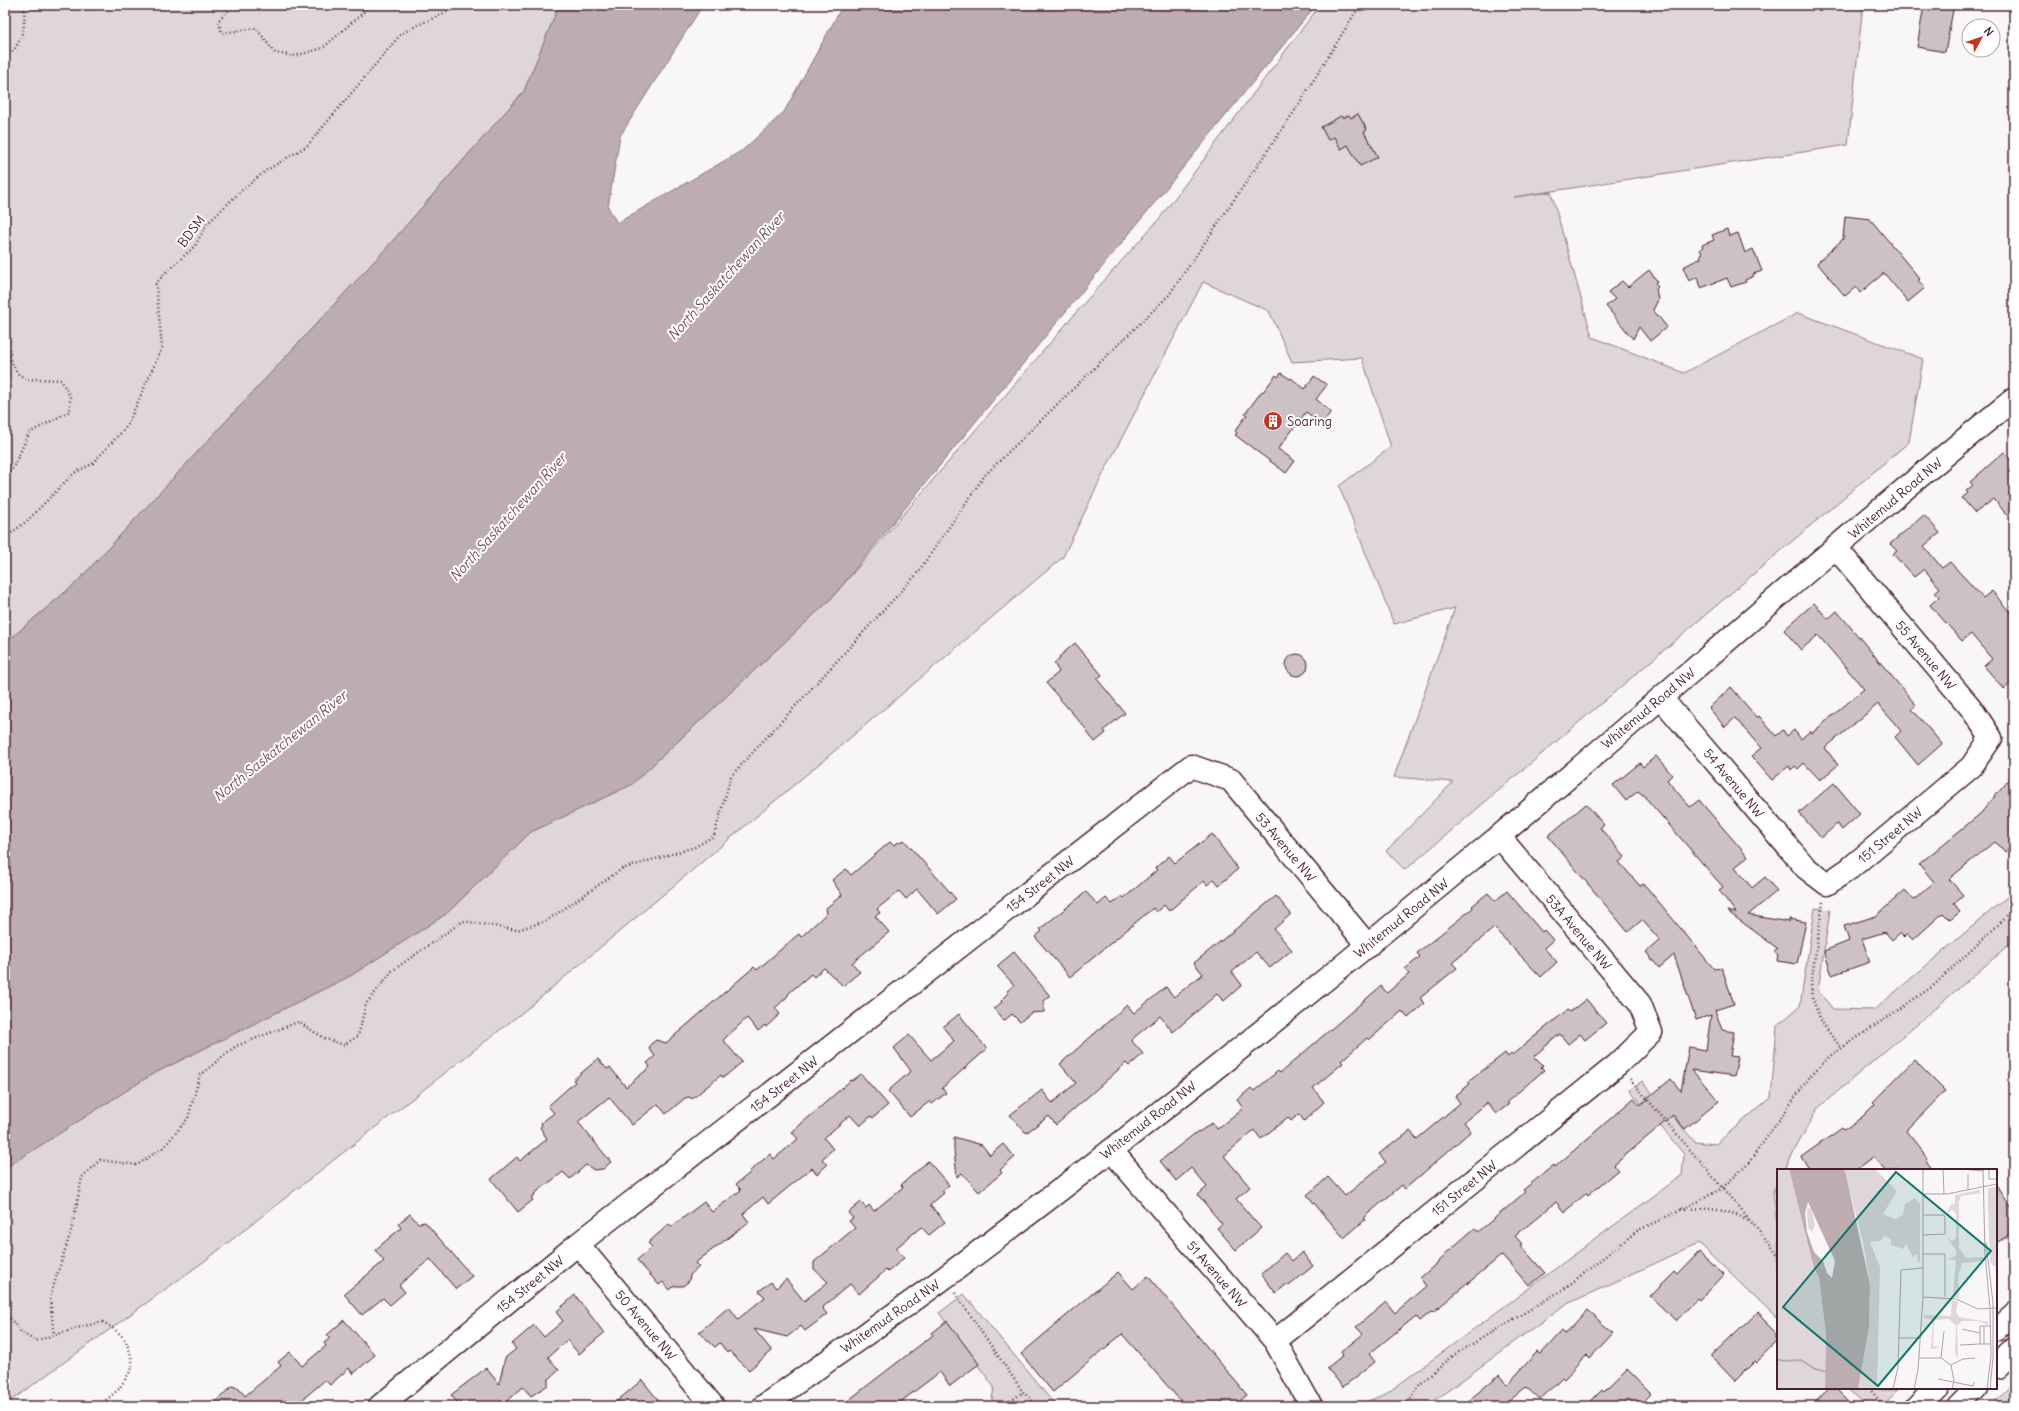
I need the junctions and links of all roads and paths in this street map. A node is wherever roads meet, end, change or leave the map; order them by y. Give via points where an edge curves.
1 (24, 5) edge
2 (234, 5) edge
3 (366, 5) edge
4 (462, 5) edge
5 (1360, 5) edge
6 (5, 53) edge
7 (5, 348) edge
8 (2014, 399) edge
9 (5, 475) edge
10 (5, 538) edge
11 (1836, 548) junction
12 (1662, 698) junction
13 (1191, 766) joint
14 (1971, 767) joint
15 (1499, 836) junction
16 (1827, 884) junction
17 (2014, 910) edge
18 (1368, 946) junction
19 (1651, 1032) joint
20 (1841, 1047) junction
21 (1618, 1064) junction
22 (1111, 1150) junction
23 (1722, 1188) junction
24 (1679, 1210) junction
25 (1750, 1220) junction
26 (578, 1244) junction
27 (1777, 1255) edge
28 (945, 1277) junction
29 (5, 1312) edge
30 (2014, 1314) edge
31 (1997, 1329) edge
32 (54, 1336) junction
33 (1275, 1341) junction
34 (2014, 1349) edge
35 (1997, 1366) edge
36 (1869, 1389) edge
37 (1934, 1389) edge
38 (1974, 1389) edge
39 (1023, 1392) junction
40 (99, 1406) edge
41 (380, 1406) edge
42 (713, 1406) edge
43 (764, 1406) edge
44 (1004, 1406) edge
45 (1037, 1406) edge
46 (1311, 1406) edge
47 (1406, 1406) edge
48 (1884, 1406) edge
49 (1917, 1406) edge
50 (1957, 1406) edge

1 - 6 path via 25,27 21,38 12,53
2 - 3 path via 218,21 222,33 256,28 275,53 295,56 323,48 365,11
4 - 10 path, BDSM via 401,34 307,146 267,170 242,190 207,224 195,246 164,274 156,284 162,348 127,426 92,464 74,473 27,521
5 - 32 path via 1294,112 1169,295 985,475 916,575 731,776 714,836 695,847 622,869 546,921 517,930 463,921 392,971 366,1004 358,1036 344,1045 326,1039 298,1022 236,1046 200,1075 188,1118 164,1147 137,1165 100,1160 82,1178 72,1228 50,1297
7 - 9 path via 17,373 27,380 61,380 70,396 70,411 29,433 13,468
8 - 11 street, Whitemud Road NW
11 - 12 street, Whitemud Road NW
11 - 14 street, 55 Avenue NW via 1971,708 1991,738
12 - 15 street, Whitemud Road NW
12 - 16 street, 54 Avenue NW via 1806,868
13 - 18 street, 53 Avenue NW via 1231,780
13 - 26 street, 154 Street NW
14 - 16 street, 151 Street NW via 1849,869
15 - 18 street, Whitemud Road NW
15 - 19 street, 53A Avenue NW via 1640,1004
16 - 20 path via 1811,984 1816,1011 1823,1025
17 - 20 path via 1932,987
18 - 22 street, Whitemud Road NW
19 - 21 street, 151 Street NW
20 - 23 path via 1811,1075 1748,1164
21 - 23 path
21 - 33 street, 151 Street NW
22 - 28 street, Whitemud Road NW
22 - 33 street, 51 Avenue NW
23 - 24 path
23 - 25 path
24 - 25 path via 1712,1208 1732,1212
24 - 47 path via 1637,1231 1564,1289 1454,1355 1420,1384
25 - 27 path
26 - 41 street, 154 Street NW
26 - 42 street, 50 Avenue NW
28 - 39 path
28 - 43 street, Whitemud Road NW
29 - 32 path via 21,1332 35,1341
30 - 31 street
32 - 40 path via 103,1322 120,1332 130,1350 133,1367 119,1389
33 - 46 street, 51 Avenue NW
34 - 35 street
36 - 48 path
37 - 49 street
38 - 50 street
39 - 44 path
39 - 45 path

